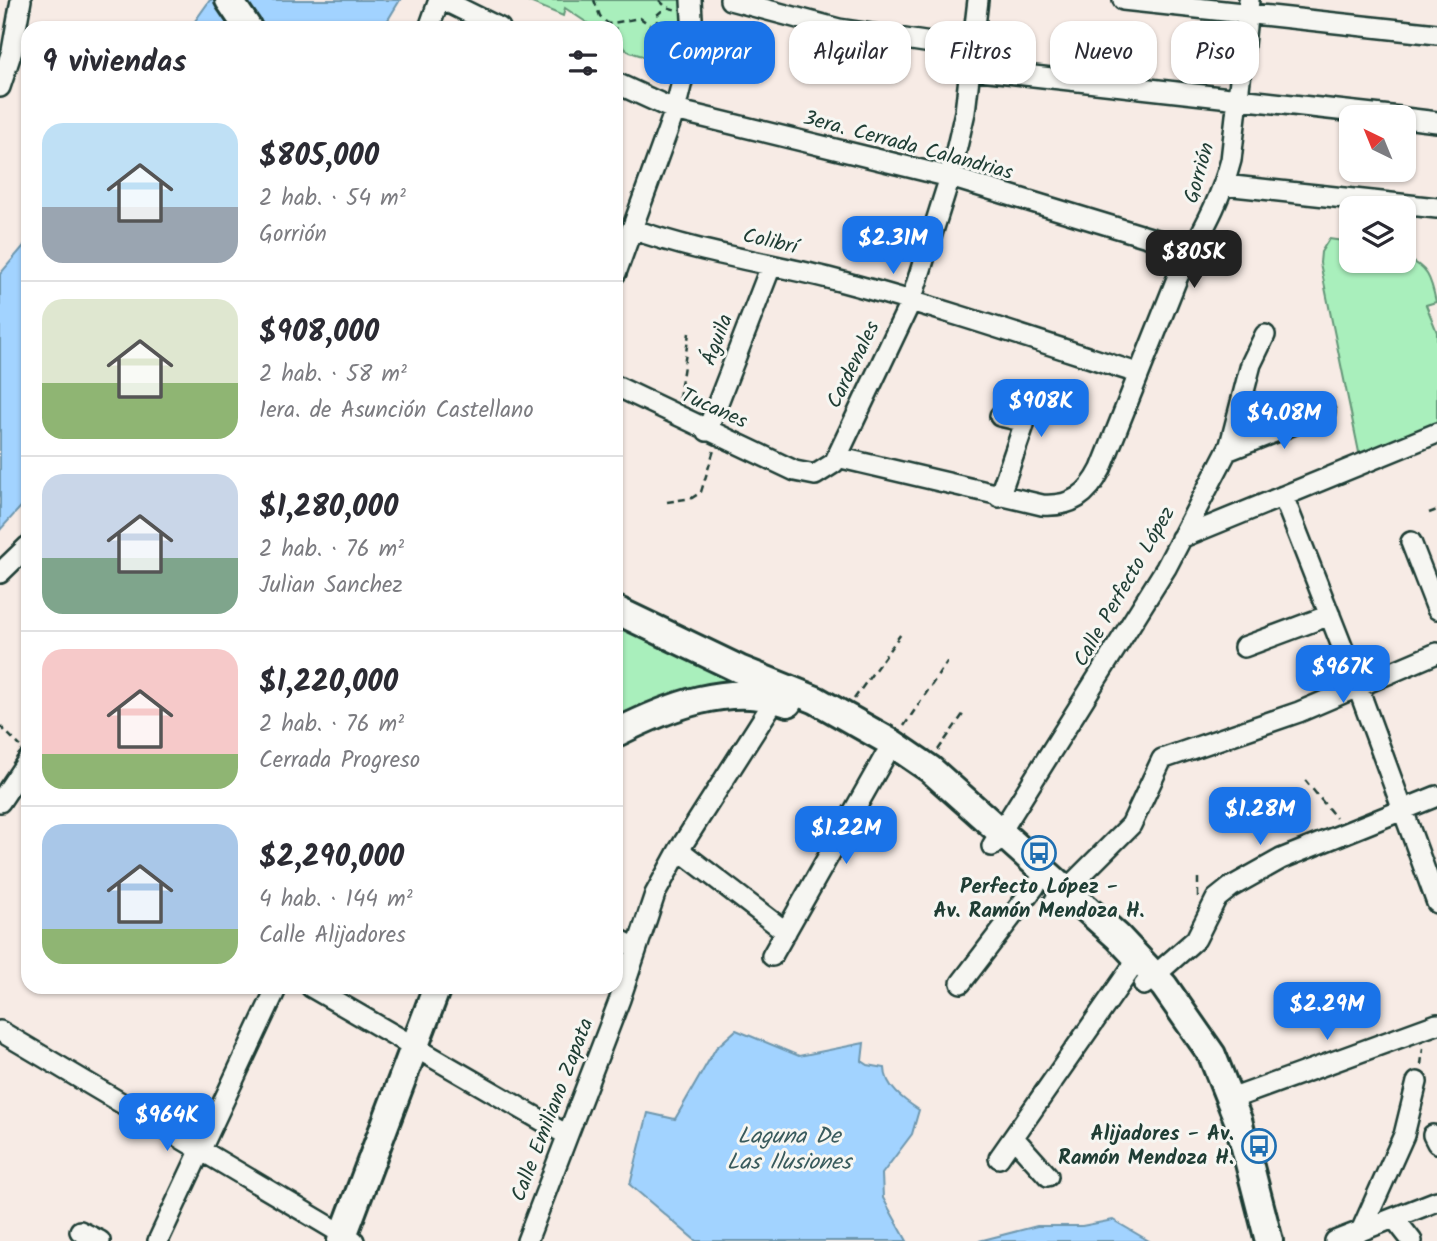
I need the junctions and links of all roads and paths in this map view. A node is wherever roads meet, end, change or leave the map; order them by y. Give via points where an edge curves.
1 (21, 0) edge
2 (229, 0) edge
3 (441, 0) edge
4 (594, 0) edge
5 (691, 0) edge
6 (730, 0) edge
7 (978, 0) edge
8 (1123, 0) edge
9 (1248, 7) edge
10 (666, 8) dead end
11 (243, 21) edge
12 (432, 21) edge
13 (485, 21) edge
14 (605, 21) edge
15 (623, 21) edge
16 (644, 21) edge
17 (658, 21) edge
18 (693, 21) edge
19 (975, 21) edge
20 (1437, 34) edge
21 (925, 42) edge
22 (1036, 76) edge
23 (682, 84) edge
24 (968, 84) edge
25 (623, 86) edge
26 (0, 87) edge
27 (1236, 98) junction
28 (676, 110) junction
29 (1339, 110) edge
30 (1416, 120) edge
31 (1437, 122) edge
32 (950, 177) junction
33 (1224, 185) junction
34 (1437, 208) edge
35 (632, 229) junction
36 (1191, 250) junction
37 (623, 254) edge
38 (771, 266) junction
39 (911, 301) junction
40 (689, 332) dead end
41 (1265, 335) dead end
42 (1138, 373) junction
43 (623, 390) edge
44 (1325, 412) dead end
45 (1000, 416) dead end
46 (676, 417) junction
47 (712, 433) junction
48 (1437, 433) edge
49 (1227, 451) junction
50 (837, 457) junction
51 (1283, 496) junction
52 (999, 497) junction
53 (667, 502) dead end
54 (1437, 510) edge
55 (1429, 513) dead end
56 (1181, 538) junction
57 (1411, 542) dead end
58 (21, 553) edge
59 (0, 573) edge
60 (1437, 609) edge
61 (623, 613) edge
62 (1330, 615) junction
63 (903, 631) dead end
64 (1244, 647) dead end
65 (1437, 653) edge
66 (947, 662) dead end
67 (739, 669) junction
68 (1359, 689) junction
69 (729, 695) junction
70 (776, 698) junction
71 (964, 713) dead end
72 (844, 714) junction
73 (0, 726) edge
74 (623, 730) edge
75 (21, 747) edge
76 (889, 749) junction
77 (927, 767) junction
78 (21, 770) edge
79 (1305, 780) dead end
80 (1437, 796) edge
81 (0, 802) edge
82 (1404, 810) junction
83 (1348, 833) junction
84 (997, 840) junction
85 (679, 850) junction
86 (1051, 892) junction
87 (1437, 903) edge
88 (786, 932) junction
89 (623, 941) edge
90 (636, 948) junction
91 (772, 956) dead end
92 (1143, 977) junction
93 (623, 983) edge
94 (961, 983) dead end
95 (274, 994) edge
96 (323, 994) edge
97 (434, 994) edge
98 (619, 994) edge
99 (1430, 1027) edge
100 (0, 1031) edge
101 (414, 1047) junction
102 (1417, 1082) joint
103 (1231, 1099) junction
104 (567, 1135) junction
105 (1014, 1138) junction
106 (201, 1149) junction
107 (999, 1158) dead end
108 (1048, 1176) dead end
109 (1437, 1201) edge
110 (1394, 1218) junction
111 (80, 1231) dead end
112 (1361, 1231) junction
113 (346, 1239) edge
114 (100, 1241) edge
115 (158, 1241) edge
116 (527, 1241) edge
117 (1250, 1241) edge
118 (1269, 1241) edge
119 (1335, 1241) edge
120 (1412, 1241) edge

1 - 26 street
2 - 11 main road
3 - 12 street
3 - 13 street
4 - 14 path
5 - 18 street
6 - 21 street via 839,29
7 - 19 street, Cardenales
8 - 9 street
9 - 20 street
9 - 27 street, Gorrión
10 - 17 path via 657,15
15 - 16 path
22 - 27 street
23 - 28 street
24 - 32 street, Cardenales
25 - 28 street, 3era. Cerrada Calandrias
27 - 29 street
27 - 33 street, Gorrión via 1231,160
28 - 32 street, 3era. Cerrada Calandrias
28 - 35 street
30 - 31 street
32 - 36 street, 3era. Cerrada Calandrias
32 - 39 street, Cardenales
33 - 34 street
33 - 36 street, Gorrión via 1207,228
35 - 37 street
35 - 38 street, Colibrí
36 - 42 street, Gorrión
38 - 39 street, Colibrí
38 - 47 street, Águila
39 - 42 street, Colibrí
39 - 50 street, Cardenales
40 - 46 path
41 - 49 street, Calle Perfecto López via 1251,364
42 - 52 street, Gorrión via 1090,488 1066,504
43 - 46 street, Tucanes
44 - 49 street
45 - 52 street via 1024,425
46 - 47 street, Tucanes
47 - 50 street, Tucanes via 808,475 821,473
47 - 53 path via 701,492 692,499
48 - 51 street
49 - 56 street, Calle Perfecto López
50 - 52 street
51 - 56 street
51 - 62 street
54 - 55 path
56 - 84 street, Calle Perfecto López
57 - 60 street
58 - 59 street
61 - 67 main road
62 - 64 street
62 - 68 street
63 - 72 path
65 - 68 street
66 - 76 path
67 - 69 main road via 741,685
67 - 72 main road
68 - 82 street
68 - 86 street via 1162,759 1131,825
69 - 70 main road
69 - 74 main road via 678,706
70 - 76 main road
70 - 85 street, Calle Emiliano Zapata
71 - 77 path
72 - 76 main road
73 - 75 path
76 - 77 main road
76 - 84 main road
76 - 88 street
77 - 84 main road
78 - 81 street
79 - 83 path
80 - 82 street
82 - 83 street
82 - 87 street
83 - 92 street via 1281,859 1220,894 1196,939
84 - 86 main road
85 - 88 street
85 - 90 street, Calle Emiliano Zapata via 655,894
86 - 92 main road
86 - 94 street
88 - 91 street
89 - 90 street
90 - 93 street, Calle Emiliano Zapata
92 - 103 main road via 1199,1034
92 - 105 street
92 - 117 main road via 1182,1035 1214,1097 1229,1142
95 - 106 street
96 - 101 street
97 - 101 main road
98 - 104 street, Calle Emiliano Zapata
99 - 102 path
99 - 103 street
100 - 106 street
101 - 104 street
101 - 113 main road
102 - 112 street via 1404,1135
103 - 118 main road
104 - 116 street, Calle Emiliano Zapata
105 - 107 street
105 - 108 street
106 - 113 street
106 - 115 street
109 - 110 street
110 - 112 street
110 - 120 street
111 - 114 street
112 - 119 street

